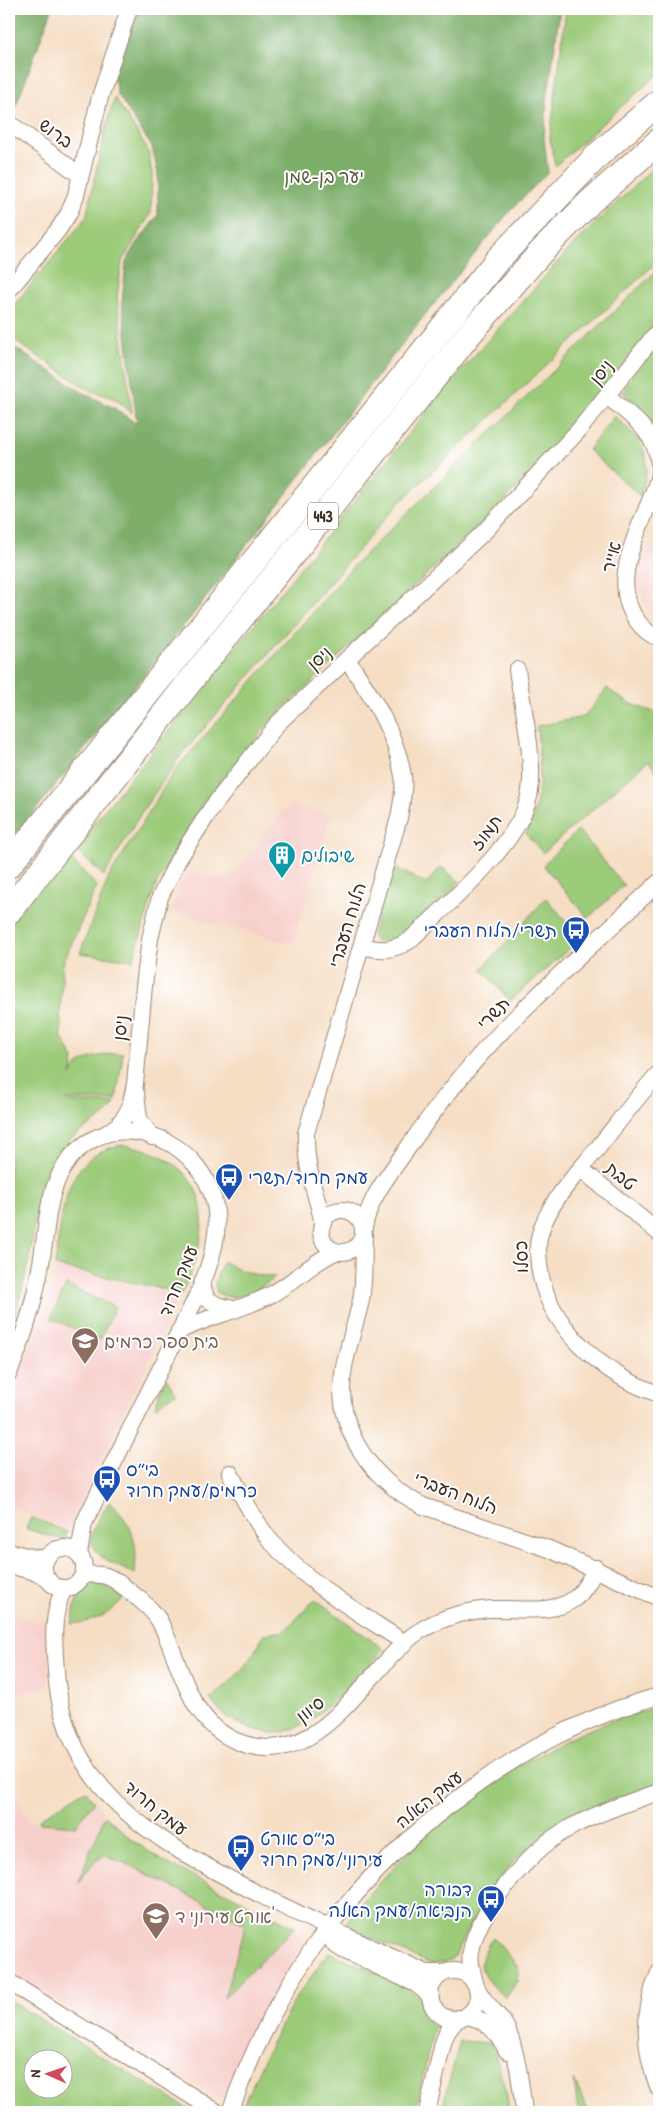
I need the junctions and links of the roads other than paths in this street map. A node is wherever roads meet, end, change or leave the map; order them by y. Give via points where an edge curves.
1 (130, 9) edge
2 (659, 102) edge
3 (9, 123) edge
4 (659, 141) edge
5 (80, 175) junction
6 (9, 290) edge
7 (659, 330) edge
8 (608, 396) junction
9 (659, 463) edge
10 (659, 475) edge
11 (659, 638) edge
12 (347, 659) junction
13 (517, 670) dead end
14 (9, 866) edge
15 (659, 882) edge
16 (9, 910) edge
17 (362, 946) junction
18 (659, 1073) edge
19 (135, 1084) junction
20 (107, 1134) junction
21 (152, 1137) junction
22 (581, 1169) junction
23 (312, 1182) junction
24 (377, 1192) junction
25 (340, 1210) junction
26 (322, 1227) junction
27 (364, 1231) junction
28 (659, 1233) edge
29 (339, 1252) junction
30 (301, 1273) junction
31 (363, 1280) junction
32 (202, 1283) junction
33 (233, 1309) junction
34 (179, 1331) junction
35 (9, 1373) edge
36 (659, 1394) edge
37 (230, 1473) dead end
38 (9, 1552) edge
39 (49, 1554) junction
40 (79, 1554) junction
41 (9, 1565) edge
42 (596, 1568) junction
43 (84, 1574) junction
44 (47, 1578) junction
45 (70, 1588) junction
46 (659, 1598) edge
47 (405, 1643) junction
48 (659, 1696) edge
49 (659, 1792) edge
50 (327, 1929) junction
51 (443, 1973) junction
52 (659, 1973) edge
53 (9, 1982) edge
54 (476, 1986) junction
55 (430, 1996) junction
56 (462, 2017) junction
57 (519, 2078) junction
58 (659, 2089) edge
59 (217, 2112) edge
60 (230, 2112) edge
61 (427, 2112) edge
62 (524, 2112) edge

1 - 5 street via 100,97
2 - 14 highway, 443 via 599,154 498,259
3 - 5 street, ברוש
4 - 16 highway, 443 via 591,201 471,332
5 - 6 street via 70,214
7 - 8 street, ניסן
8 - 9 street via 652,439
8 - 12 street, ניסן via 483,533
10 - 11 street, אייר via 625,569 624,586 634,617 643,629
12 - 17 street, הלוח העברי via 386,723 403,776 399,818
12 - 19 street, ניסן via 278,724 211,809 178,860 160,897 150,939
13 - 17 street, תמוז via 530,791 517,827 495,857 409,941 387,950
15 - 24 street, תשרי via 512,1020 418,1132
17 - 23 street, הלוח העברי via 306,1133 306,1154
18 - 22 street, כסלו
19 - 20 street, ניסן via 125,1116
19 - 21 street, ניסן via 139,1119
20 - 21 street, עמק חרוד via 136,1132
20 - 35 street, עמק חרוד via 89,1140 73,1153 55,1184 30,1314
21 - 32 street, עמק חרוד via 169,1143 190,1157 208,1182 214,1199 216,1234
22 - 28 street, טבת
22 - 36 street, כסלו via 556,1199 539,1235 540,1272 546,1294 563,1325 584,1349 615,1373
23 - 25 street, הלוח העברי via 319,1196
23 - 26 street, הלוח העברי
24 - 25 street, תשרי via 365,1201
24 - 27 street, תשרי via 366,1214
25 - 26 street via 327,1217
25 - 27 street via 357,1216
26 - 29 street via 325,1245
26 - 30 street via 316,1249
27 - 29 street via 356,1248
27 - 31 street, הלוח העברי
29 - 30 street via 323,1257
29 - 31 street via 358,1262
30 - 33 street via 272,1294
31 - 42 street, הלוח העברי via 342,1386 348,1426 369,1465 385,1482 423,1506
32 - 33 street via 206,1298
32 - 34 street, עמק חרוד
33 - 34 street
34 - 40 street, עמק חרוד via 84,1523
37 - 47 street via 256,1520 286,1557 324,1589
38 - 39 street via 42,1559
39 - 40 street via 61,1548
39 - 44 street via 44,1567
40 - 43 street
41 - 44 street via 32,1570
42 - 46 street, הלוח העברי
42 - 47 street, סיוון via 580,1593 566,1604 551,1608 473,1610 437,1622
43 - 45 street
43 - 47 street, סיוון via 106,1576 123,1586 156,1615 194,1704 205,1720 218,1732 251,1746 289,1745 322,1730
44 - 45 street via 57,1587
45 - 50 street, עמק חרוד via 64,1589 56,1613 54,1648 60,1701 78,1752 106,1793 142,1826 188,1857
48 - 50 street, עמק האלה via 573,1727 486,1779 402,1847
49 - 54 street via 582,1821 544,1845 525,1864 504,1888 481,1925 470,1953
50 - 51 street via 427,1972
50 - 55 street via 334,1944 343,1950 416,1984
50 - 60 street, עמק האלה via 295,1977 265,2032
51 - 54 street via 464,1972
51 - 55 street via 433,1983
52 - 58 street via 647,2008 646,2030 647,2052
53 - 59 street
54 - 56 street via 476,2004
54 - 57 street via 482,1999 506,2026
55 - 56 street via 432,2004 443,2016
56 - 57 street via 480,2018 487,2022 501,2040
56 - 61 street via 447,2032
57 - 62 street

